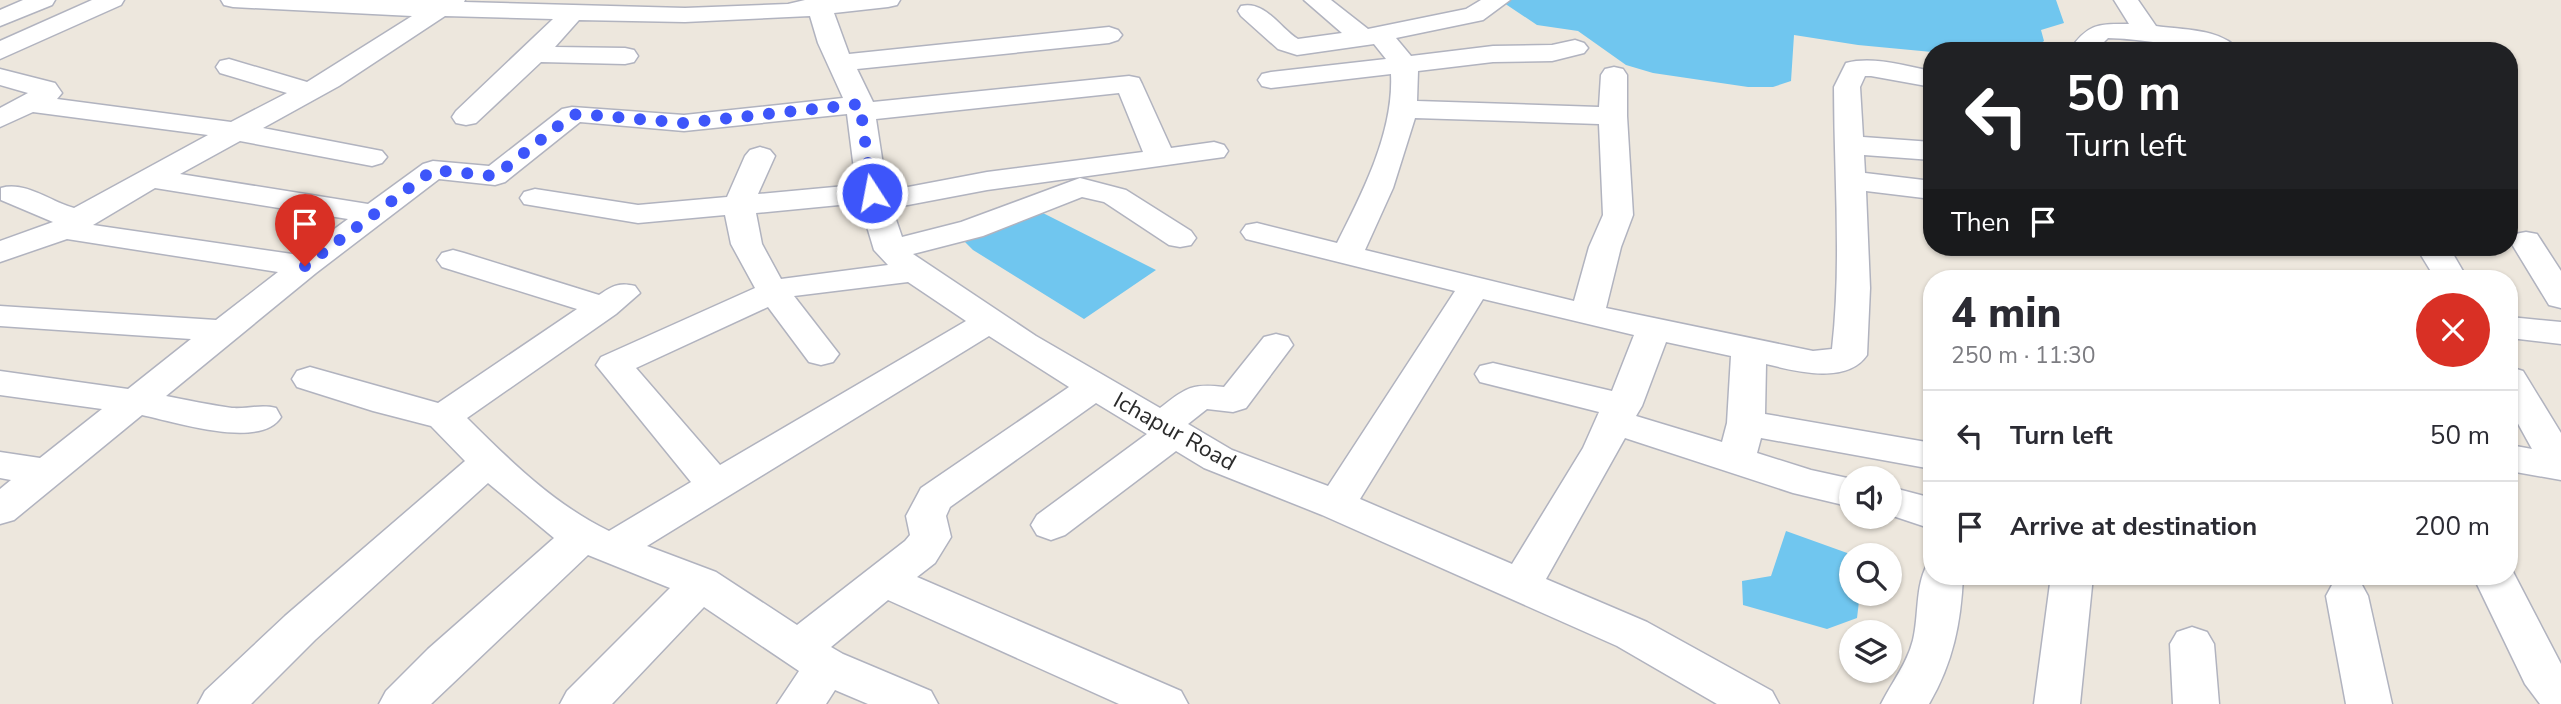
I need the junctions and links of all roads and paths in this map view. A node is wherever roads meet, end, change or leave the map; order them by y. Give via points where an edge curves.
1 (43, 0) edge
2 (112, 0) edge
3 (233, 0) edge
4 (888, 0) edge
5 (1316, 0) edge
6 (1415, 0) edge
7 (1498, 0) edge
8 (2126, 0) edge
9 (818, 4) edge
10 (447, 5) edge
11 (1250, 11) dead end
12 (573, 12) junction
13 (0, 19) edge
14 (1444, 23) junction
15 (2138, 31) junction
16 (1109, 35) dead end
17 (1370, 35) junction
18 (2087, 42) edge
19 (2210, 42) edge
20 (1575, 48) dead end
21 (0, 51) edge
22 (534, 54) junction
23 (625, 56) dead end
24 (841, 62) junction
25 (1404, 64) junction
26 (229, 68) dead end
27 (1614, 75) dead end
28 (1923, 77) edge
29 (0, 78) edge
30 (1271, 80) dead end
31 (310, 91) junction
32 (31, 104) junction
33 (860, 108) junction
34 (1402, 109) junction
35 (1613, 116) junction
36 (466, 117) dead end
37 (0, 119) edge
38 (234, 132) junction
39 (1849, 145) junction
40 (1923, 150) edge
41 (1214, 151) dead end
42 (760, 156) dead end
43 (372, 157) dead end
44 (1160, 157) junction
45 (151, 178) junction
46 (1852, 180) junction
47 (1923, 189) edge
48 (12, 194) dead end
49 (874, 197) junction
50 (534, 198) dead end
51 (740, 205) junction
52 (375, 214) junction
53 (76, 222) junction
54 (1257, 232) dead end
55 (1180, 238) dead end
56 (2526, 241) dead end
57 (0, 252) edge
58 (1347, 255) junction
59 (453, 260) dead end
60 (902, 261) junction
61 (305, 266) junction
62 (1474, 287) junction
63 (774, 292) junction
64 (2561, 298) edge
65 (1587, 314) junction
66 (0, 316) edge
67 (991, 320) junction
68 (1653, 329) junction
69 (2518, 329) edge
70 (223, 331) junction
71 (2561, 333) edge
72 (1276, 345) dead end
73 (1749, 349) junction
74 (821, 354) dead end
75 (1493, 374) dead end
76 (310, 379) dead end
77 (0, 383) edge
78 (1095, 386) junction
79 (2518, 393) edge
80 (135, 402) junction
81 (1618, 414) junction
82 (263, 417) dead end
83 (444, 417) junction
84 (1746, 423) junction
85 (1168, 429) junction
86 (1923, 454) edge
87 (2518, 459) edge
88 (1736, 460) junction
89 (488, 462) junction
90 (0, 465) edge
91 (2561, 466) edge
92 (47, 472) junction
93 (716, 486) junction
94 (1839, 490) edge
95 (1902, 503) edge
96 (1336, 505) junction
97 (0, 510) edge
98 (1923, 510) edge
99 (1051, 525) dead end
100 (597, 543) junction
101 (884, 580) junction
102 (701, 583) junction
103 (1521, 585) junction
104 (1942, 585) edge
105 (2071, 585) edge
106 (2498, 585) edge
107 (2347, 596) dead end
108 (2192, 643) dead end
109 (813, 657) junction
110 (2561, 697) edge
111 (221, 704) edge
112 (402, 704) edge
113 (583, 704) edge
114 (800, 704) edge
115 (915, 704) edge
116 (1165, 704) edge
117 (1756, 704) edge
118 (1903, 704) edge
119 (2057, 704) edge
120 (2196, 704) edge
121 (2370, 704) edge

1 - 13 street
2 - 21 street
3 - 10 street via 322,6
4 - 9 street
5 - 17 street
6 - 14 street
7 - 14 street via 1474,15
8 - 15 street via 2143,26
9 - 12 street via 788,11 685,15
9 - 24 street
10 - 12 street
10 - 31 street
11 - 17 street via 1287,44 1297,47
12 - 22 street
14 - 17 street
15 - 18 street via 2100,30
15 - 19 street
16 - 24 street
17 - 25 street
20 - 25 street
22 - 23 street
22 - 36 street
24 - 33 street
25 - 30 street
25 - 34 street
26 - 31 street
27 - 35 street
28 - 39 street via 1855,69 1847,87
29 - 32 street via 45,89 48,93
31 - 38 street
32 - 37 street
32 - 38 street
33 - 44 street via 1129,84
33 - 49 street
33 - 52 street via 684,123 572,115 495,176 433,170
34 - 35 street
34 - 58 street via 1372,205
35 - 65 street via 1618,215
38 - 43 street
38 - 45 street
39 - 40 street
39 - 46 street
41 - 44 street
42 - 51 street
44 - 49 street
45 - 52 street
45 - 53 street
46 - 47 street
46 - 73 street via 1854,320 1849,355 1823,363
48 - 53 street
49 - 51 street
49 - 60 street
50 - 51 street via 638,214
51 - 63 street via 743,239
52 - 61 street
53 - 57 street
53 - 61 street via 78,232
54 - 58 street
55 - 60 street via 1115,196 1080,187
56 - 64 street
58 - 62 street
59 - 83 street via 613,300
60 - 63 street
60 - 67 street, Ichapur Road
61 - 70 street
62 - 65 street
62 - 96 street
63 - 74 street
63 - 93 street via 614,365
65 - 68 street
66 - 70 street
67 - 78 street, Ichapur Road
67 - 93 street
68 - 73 street
68 - 81 street
69 - 71 street
70 - 80 street
72 - 85 street via 1233,400 1199,396
73 - 84 street
75 - 81 street
76 - 83 street
77 - 80 street
78 - 85 street, Ichapur Road
78 - 101 street via 935,498 926,516 931,537 920,552
79 - 91 street
80 - 82 street via 233,420
80 - 92 street
81 - 88 street
81 - 103 street
83 - 89 street
84 - 86 street
84 - 88 street
85 - 96 street, Ichapur Road via 1218,459
85 - 99 street
87 - 91 street
88 - 94 street
89 - 100 street via 542,508
89 - 111 street
90 - 92 street
92 - 97 street
93 - 100 street
95 - 98 street
96 - 103 street, Ichapur Road
100 - 102 street
100 - 112 street via 444,662
101 - 109 street
101 - 116 street
102 - 109 street
102 - 113 street
103 - 117 street, Ichapur Road via 1632,634
104 - 118 street via 1932,656
105 - 119 street
106 - 110 street via 2541,671
107 - 121 street
108 - 120 street
109 - 114 street
109 - 115 street

